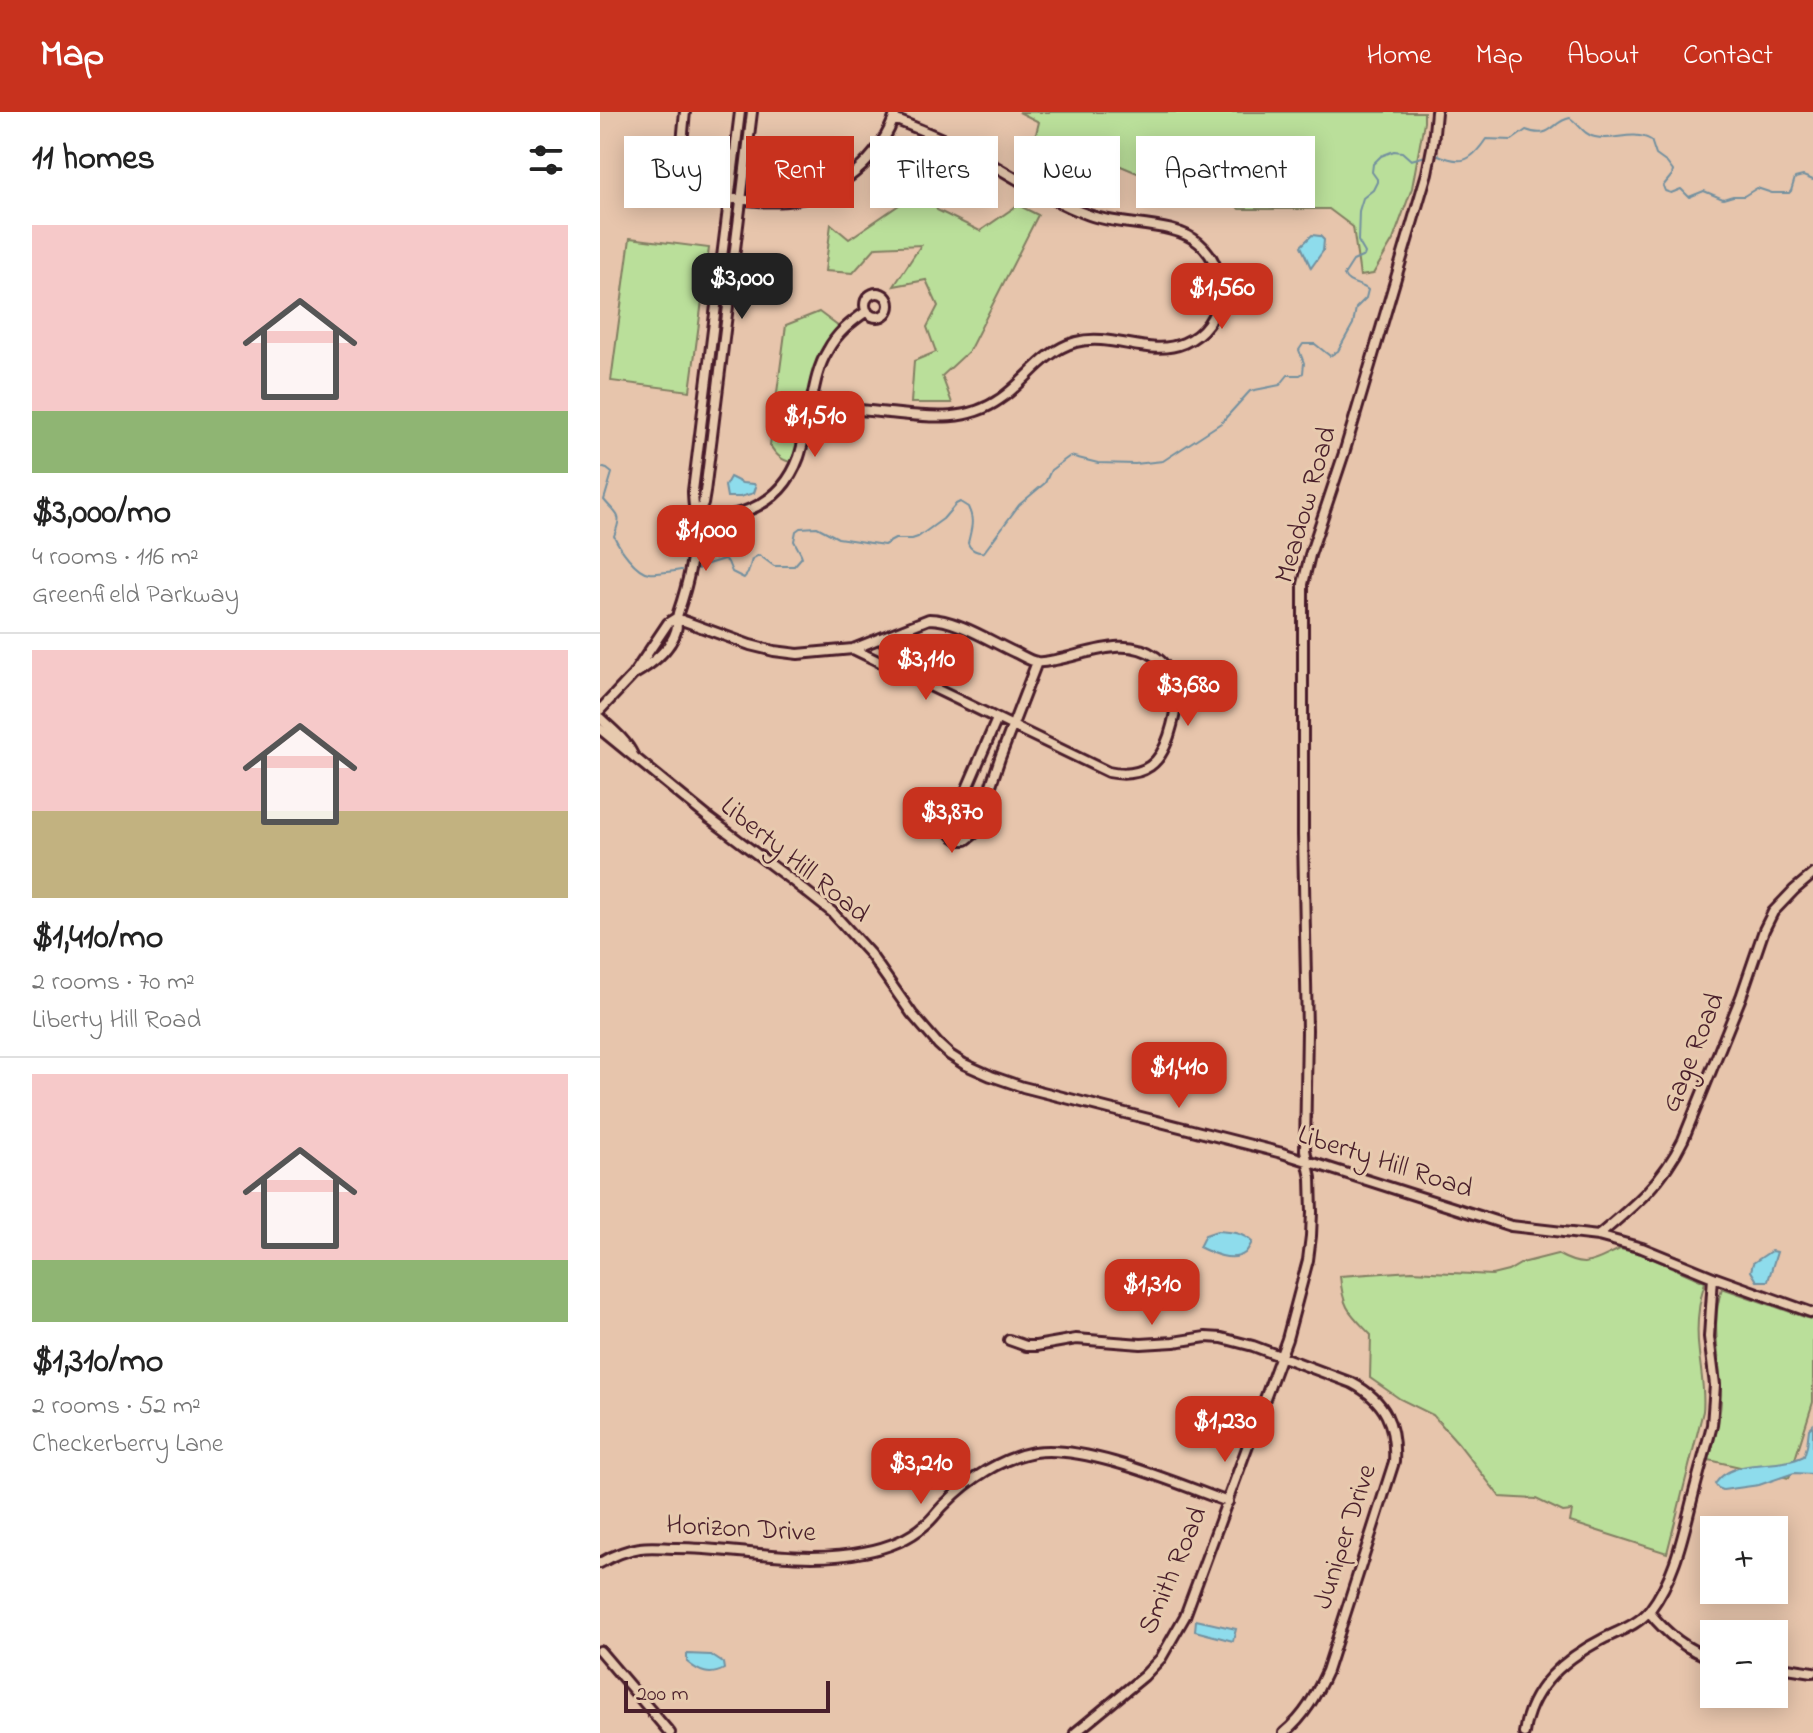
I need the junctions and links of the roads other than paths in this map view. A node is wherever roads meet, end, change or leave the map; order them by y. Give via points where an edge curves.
1 (685, 112) edge
2 (740, 112) edge
3 (752, 112) edge
4 (1436, 112) edge
5 (895, 116) edge
6 (682, 136) edge
7 (730, 198) edge
8 (735, 199) junction
9 (867, 311) dead end
10 (811, 405) junction
11 (695, 518) junction
12 (676, 618) junction
13 (853, 649) junction
14 (1037, 662) junction
15 (600, 710) edge
16 (600, 718) edge
17 (997, 719) junction
18 (1013, 726) junction
19 (600, 729) edge
20 (634, 756) junction
21 (1813, 874) edge
22 (1307, 1162) junction
23 (1598, 1236) junction
24 (1713, 1277) junction
25 (1813, 1313) edge
26 (1009, 1340) dead end
27 (1281, 1357) junction
28 (1228, 1502) junction
29 (600, 1563) edge
30 (1649, 1612) junction
31 (600, 1651) edge
32 (1700, 1652) edge
33 (1788, 1668) edge
34 (1813, 1672) edge
35 (669, 1733) edge
36 (1077, 1733) edge
37 (1284, 1733) edge
38 (1524, 1733) edge

1 - 6 street
2 - 8 street
3 - 8 street
4 - 22 street, Meadow Road via 1425,183 1303,584
5 - 8 street via 871,156 835,187 789,201
5 - 10 street via 1078,211 1192,237 1217,267 1217,307 1201,332 1174,346 1098,339 1068,344 1043,359 1000,399 972,414 936,418
7 - 8 street
8 - 11 street via 705,492
9 - 10 street via 828,349
10 - 11 street via 798,460 782,486 758,506 735,515
11 - 12 street via 689,581
12 - 13 street via 774,651 814,654
12 - 15 street
13 - 14 street via 938,619
13 - 17 street
14 - 18 street
14 - 18 street via 1117,647 1148,652 1166,667 1176,689 1167,744 1147,768 1116,774
16 - 20 street, Liberty Hill Road
17 - 18 street
17 - 18 street via 952,823 952,835 959,840 975,833
19 - 20 street, Liberty Hill Road
20 - 22 street, Liberty Hill Road via 832,912 938,1044 964,1064 1023,1087
21 - 23 street, Gage Road via 1768,921 1672,1162 1658,1182
22 - 23 street, Liberty Hill Road via 1511,1226
22 - 27 street, Smith Road via 1311,1236
23 - 24 street, Liberty Hill Road
24 - 25 street, Liberty Hill Road
24 - 30 street via 1712,1425 1674,1566
26 - 27 street, Juniper Drive via 1036,1346 1076,1339 1149,1344 1206,1337 1238,1341
27 - 28 street, Smith Road
27 - 37 street, Juniper Drive via 1366,1390 1387,1415 1395,1446 1327,1671 1305,1713
28 - 29 street, Horizon Drive via 1099,1459 1035,1452 986,1471 911,1535 868,1551 821,1556 640,1548
28 - 36 street, Smith Road via 1185,1616 1161,1658
30 - 32 street via 1676,1640
30 - 38 street via 1556,1670 1533,1704
31 - 35 street
33 - 34 street

